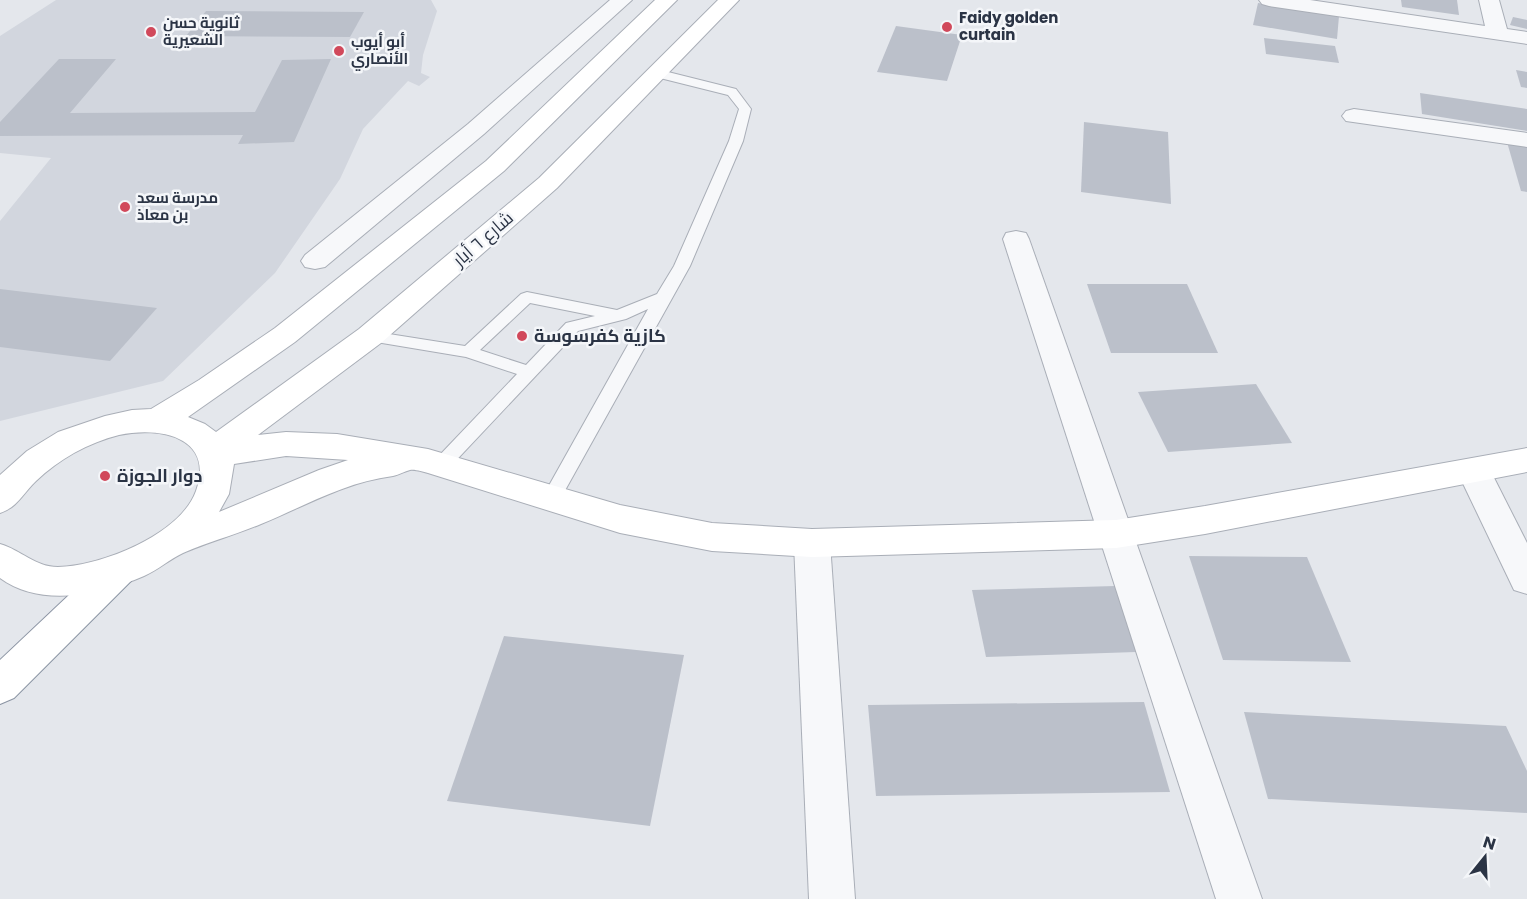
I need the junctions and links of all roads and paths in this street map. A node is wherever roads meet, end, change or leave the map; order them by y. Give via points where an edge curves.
1 (622, 0) edge
2 (668, 0) edge
3 (729, 0) edge
4 (1269, 0) edge
5 (1489, 0) edge
6 (1497, 32) junction
7 (1527, 38) edge
8 (656, 73) junction
9 (1354, 116) dead end
10 (1527, 140) edge
11 (1016, 239) dead end
12 (315, 261) dead end
13 (663, 297) junction
14 (620, 315) junction
15 (370, 336) junction
16 (468, 352) junction
17 (528, 372) junction
18 (157, 421) junction
19 (215, 453) junction
20 (1527, 460) edge
21 (434, 464) junction
22 (1474, 471) junction
23 (551, 498) junction
24 (0, 500) edge
25 (1116, 534) junction
26 (170, 543) junction
27 (812, 543) junction
28 (0, 558) edge
29 (118, 571) junction
30 (1527, 579) edge
31 (0, 686) edge
32 (832, 899) edge
33 (1239, 899) edge

1 - 12 street via 476,129
2 - 18 main road via 495,166 285,335
3 - 8 main road, شارع ٦ أيار
4 - 6 street
5 - 6 street
6 - 7 street
8 - 13 lane via 732,92 745,109 705,214
8 - 15 main road, شارع ٦ أيار via 548,183
9 - 10 street
11 - 25 street
13 - 14 lane
13 - 23 lane
14 - 16 lane via 527,297
14 - 17 lane via 572,327
15 - 16 lane
15 - 19 main road, شارع ٦ أيار
16 - 17 lane
17 - 21 lane
18 - 19 main road via 182,426 201,436
18 - 24 main road via 92,431 59,445 12,482
19 - 21 main road via 286,444 337,446
19 - 26 main road via 218,476 211,498 195,522
20 - 22 main road
21 - 23 main road
21 - 26 main road via 378,464 330,478 221,526
22 - 25 main road
22 - 30 street
23 - 27 main road via 620,519 712,537
25 - 27 main road
25 - 33 street
26 - 29 main road
27 - 32 street
28 - 29 main road via 26,576 54,581
29 - 31 main road

